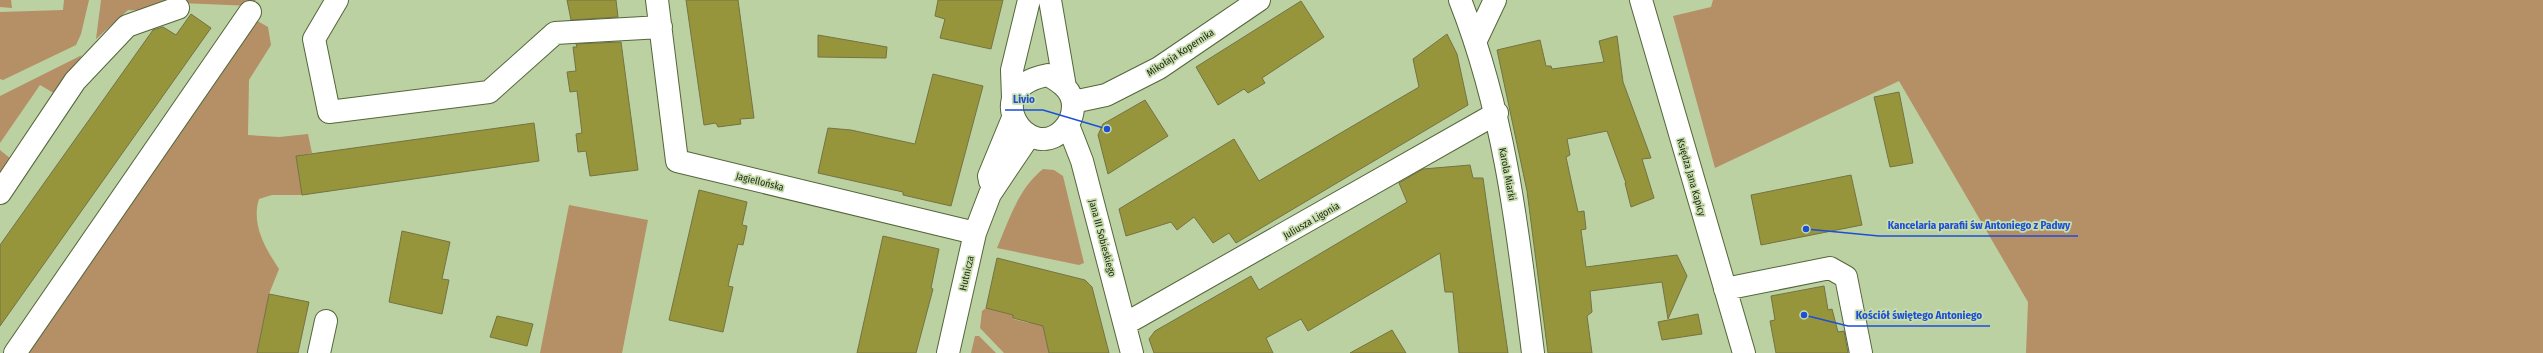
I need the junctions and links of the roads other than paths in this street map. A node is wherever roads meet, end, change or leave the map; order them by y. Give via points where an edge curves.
1 (337, 0) edge
2 (657, 0) edge
3 (1029, 0) edge
4 (1050, 0) edge
5 (1259, 0) edge
6 (1460, 0) edge
7 (1495, 0) edge
8 (1641, 0) edge
9 (178, 8) dead end
10 (250, 12) dead end
11 (661, 27) junction
12 (1476, 40) junction
13 (1069, 95) junction
14 (1013, 108) junction
15 (1497, 113) junction
16 (1068, 125) junction
17 (1029, 136) junction
18 (0, 193) edge
19 (990, 194) junction
20 (975, 233) junction
21 (1725, 289) junction
22 (326, 321) dead end
23 (1125, 324) junction
24 (15, 353) edge
25 (319, 353) edge
26 (948, 353) edge
27 (1132, 353) edge
28 (1533, 353) edge
29 (1744, 353) edge
30 (1861, 353) edge

1 - 11 street via 314,40 329,112 489,92 555,34
2 - 11 street, Jagiellońska
3 - 14 street via 1012,70
4 - 13 street
5 - 13 street, Mikołaja Kopernika via 1159,68 1106,95
6 - 12 street, Karola Miarki
7 - 12 street
8 - 21 street, Księdza Jana Kapicy
9 - 18 street via 127,26 75,81
10 - 24 street
11 - 20 street, Jagiellońska via 677,161
12 - 15 street, Karola Miarki
13 - 14 street via 1048,75 1038,77 1027,80 1018,88
13 - 16 street via 1073,113
14 - 17 street via 1017,125
14 - 19 street, Hutnicza via 989,176
15 - 23 street, Juliusza Ligonia
15 - 28 street, Karola Miarki via 1515,213
16 - 17 street via 1061,133 1049,138
16 - 23 street, Jana III Sobieskiego via 1082,161
17 - 19 street, Hutnicza
19 - 20 street, Hutnicza
20 - 26 street, Hutnicza
21 - 29 street, Księdza Jana Kapicy
21 - 30 street via 1830,268 1846,277
22 - 25 street
23 - 27 street, Jana III Sobieskiego

